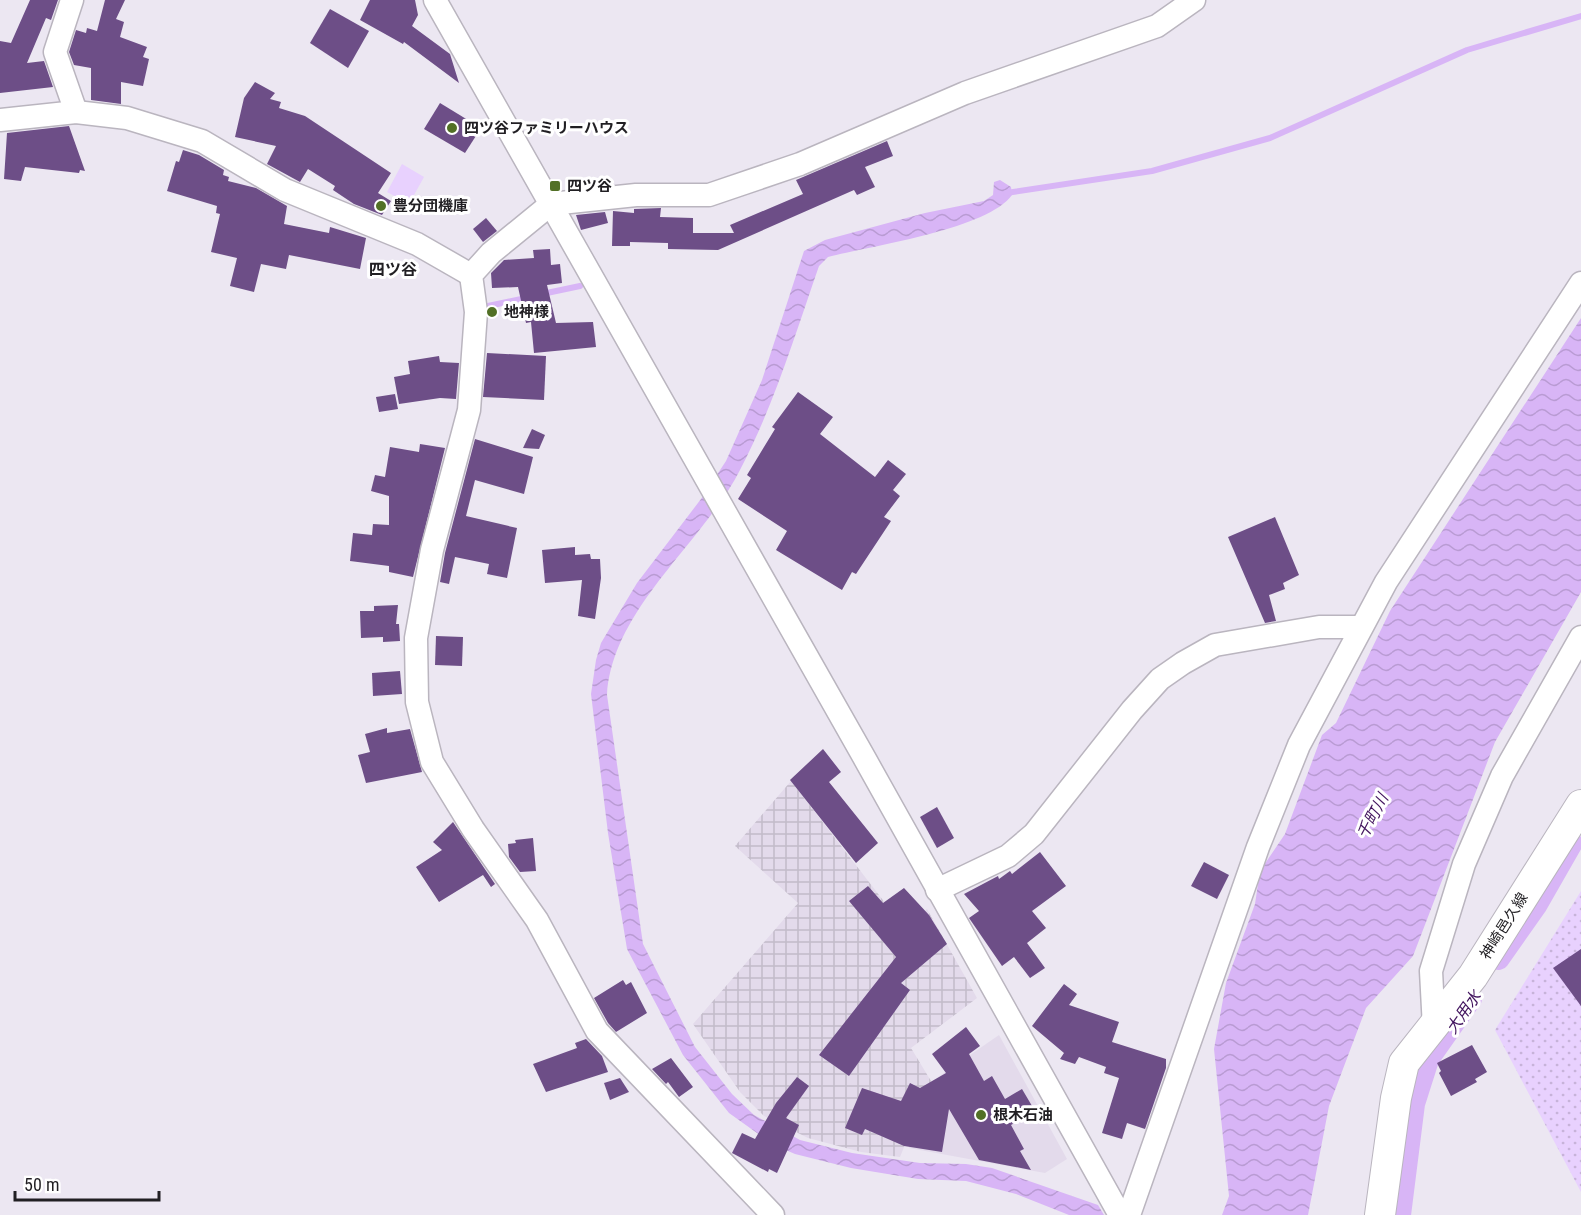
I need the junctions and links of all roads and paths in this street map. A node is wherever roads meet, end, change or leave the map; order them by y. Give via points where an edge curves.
1 (72, 0) edge
2 (435, 0) edge
3 (1194, 0) edge
4 (76, 112) junction
5 (0, 120) edge
6 (550, 204) junction
7 (471, 275) junction
8 (1581, 283) edge
9 (1360, 627) junction
10 (1581, 637) edge
11 (1581, 805) edge
12 (938, 890) junction
13 (1434, 1028) junction
14 (773, 1215) edge
15 (1120, 1215) edge
16 (1130, 1215) edge
17 (1380, 1215) edge

1 - 4 street via 55,52
2 - 6 street
3 - 6 street via 1157,26 965,93 800,164 709,195 636,195
4 - 5 street
4 - 7 street via 127,118 202,141 285,190 417,244
6 - 7 street
6 - 12 street
7 - 14 street via 476,312 469,410 432,550 417,638 417,702 432,762 537,920 597,1031
8 - 9 street via 1508,391
9 - 12 street via 1318,627 1215,645 1183,663 1160,679 1132,710 1034,834 1008,856
9 - 16 street via 1299,745 1258,847
10 - 13 street via 1502,776 1464,864 1431,971
11 - 13 main road, 神崎邑久線 via 1473,976
12 - 15 street
13 - 17 main road, 神崎邑久線 via 1404,1063

